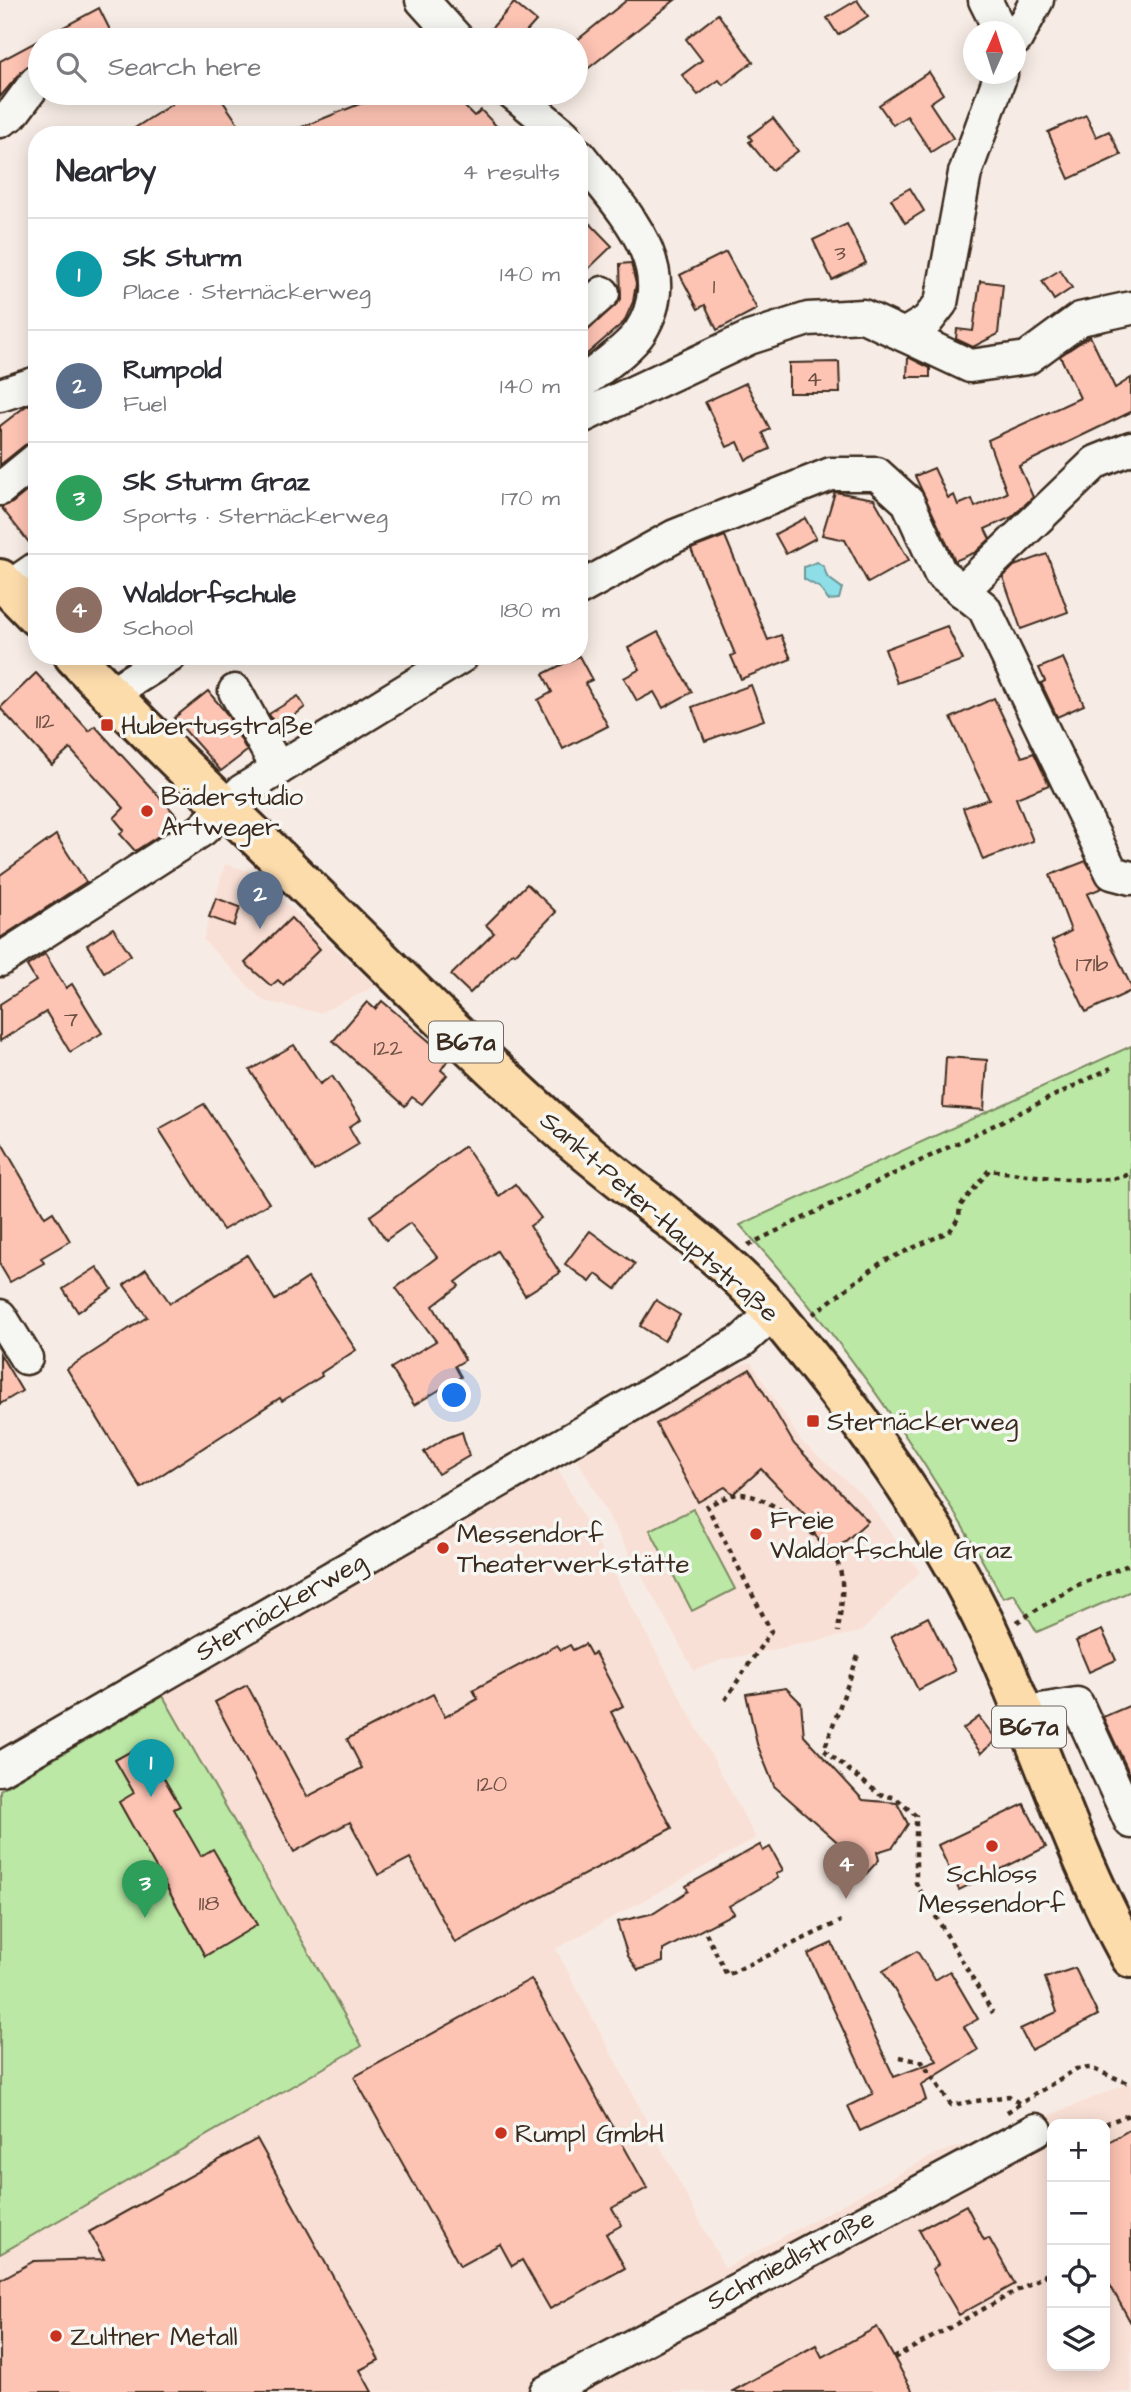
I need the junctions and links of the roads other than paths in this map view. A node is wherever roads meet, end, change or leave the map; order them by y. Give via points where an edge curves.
1 (422, 0) edge
2 (985, 0) edge
3 (1037, 0) edge
4 (996, 21) edge
5 (1026, 21) edge
6 (447, 28) edge
7 (997, 84) edge
8 (28, 93) edge
9 (528, 105) edge
10 (0, 121) edge
11 (553, 126) edge
12 (588, 167) edge
13 (603, 293) dead end
14 (588, 306) edge
15 (1131, 308) edge
16 (904, 335) junction
17 (588, 377) edge
18 (28, 386) edge
19 (0, 395) edge
20 (588, 414) edge
21 (1131, 448) edge
22 (28, 466) edge
23 (0, 488) edge
24 (15, 578) edge
25 (588, 584) edge
26 (962, 591) junction
27 (28, 601) edge
28 (83, 665) edge
29 (156, 665) edge
30 (447, 665) edge
31 (235, 691) dead end
32 (110, 694) junction
33 (278, 769) junction
34 (224, 808) junction
35 (1131, 878) edge
36 (0, 960) edge
37 (774, 1312) junction
38 (0, 1316) edge
39 (26, 1358) dead end
40 (1023, 1713) junction
41 (0, 1769) edge
42 (1131, 1822) edge
43 (1131, 1958) edge
44 (1028, 2117) road end
45 (546, 2392) edge

1 - 6 street
2 - 4 street
3 - 5 street
7 - 16 street via 965,173 941,303 927,321
8 - 10 street via 13,113
9 - 11 street
12 - 17 street via 643,240 656,282 639,334
13 - 14 street
15 - 16 street via 1080,319 1027,358 970,366
16 - 20 street via 863,316 808,319 749,338
18 - 19 street
21 - 26 street via 1096,462
22 - 23 street
24 - 27 main road
25 - 26 street via 676,536 831,474 877,474 908,502 940,573
26 - 35 street via 985,608 1112,873
28 - 32 main road, Sankt-Peter-Hauptstraße / B67a
29 - 32 street
30 - 33 street
31 - 33 street
32 - 34 main road, Sankt-Peter-Hauptstraße / B67a
33 - 34 street
34 - 36 street via 202,830
34 - 37 main road, Sankt-Peter-Hauptstraße / B67a via 560,1130 721,1262
37 - 40 main road, Sankt-Peter-Hauptstraße / B67a via 890,1465 947,1552 998,1651
37 - 41 street, Sternäckerweg via 742,1341
38 - 39 street
40 - 42 street via 1077,1704
40 - 43 main road, Sankt-Peter-Hauptstraße / B67a via 1105,1911
44 - 45 street, Schmiedlstraße via 736,2288

